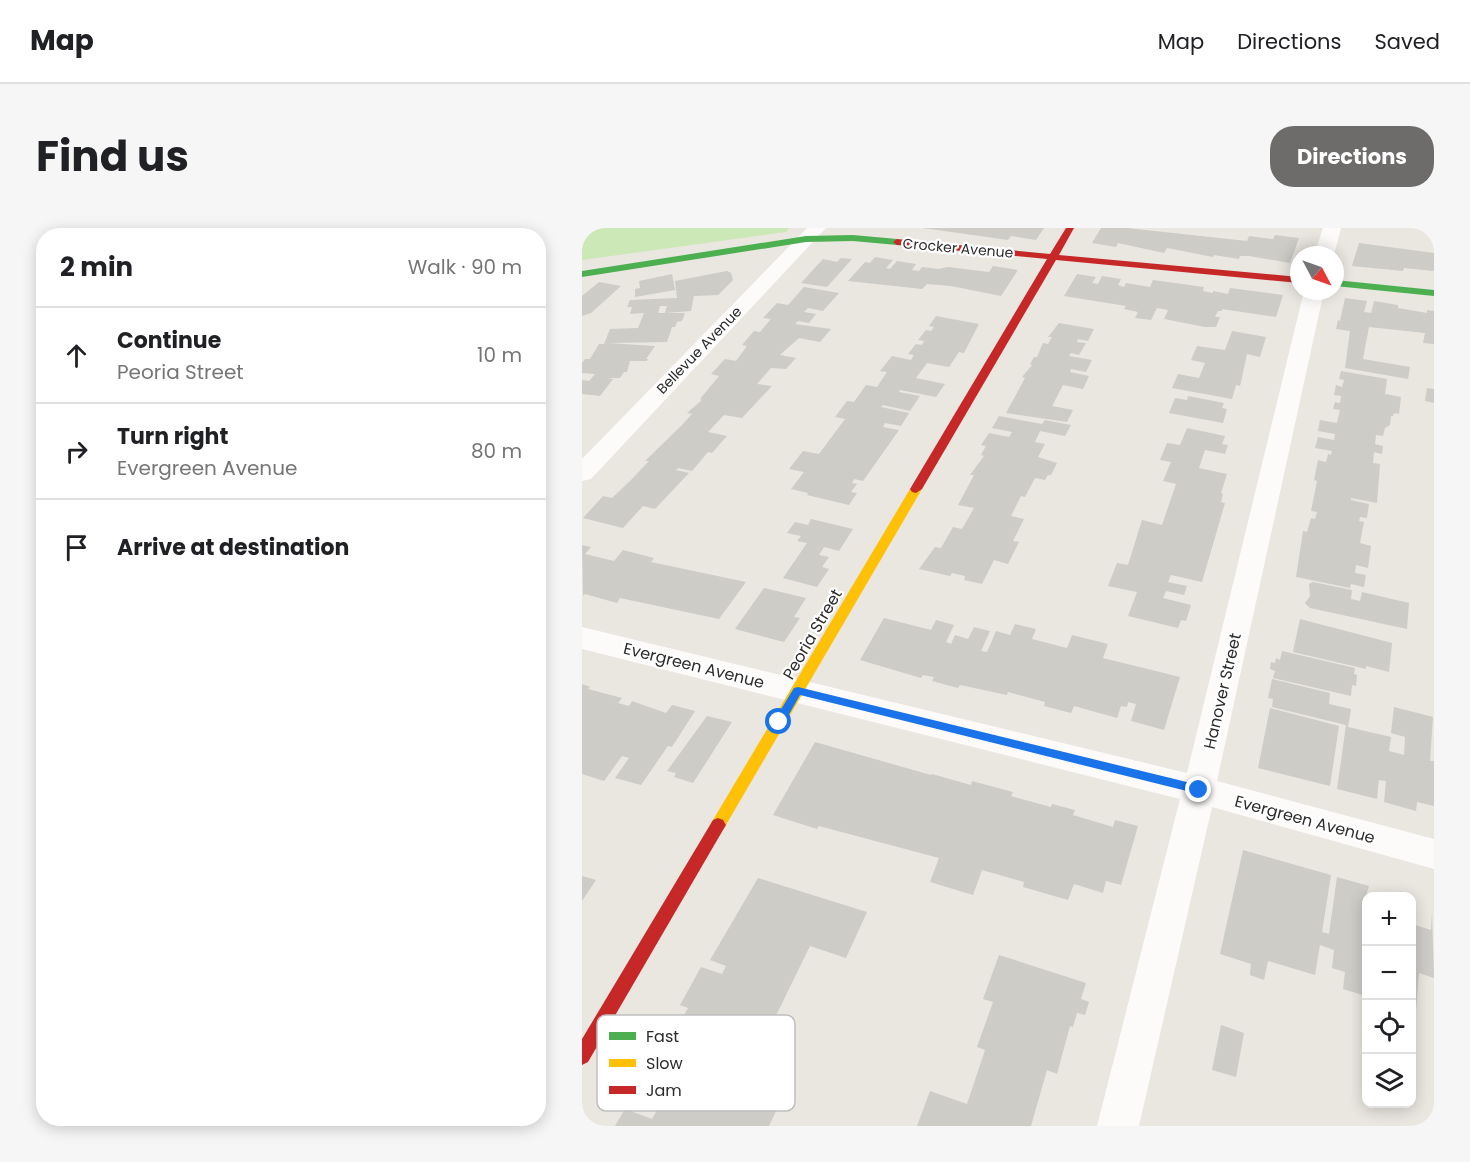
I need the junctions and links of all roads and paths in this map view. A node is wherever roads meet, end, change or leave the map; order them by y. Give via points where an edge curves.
1 (1070, 228) edge
2 (1332, 228) edge
3 (812, 233) edge
4 (1327, 246) edge
5 (1051, 257) junction
6 (582, 274) edge
7 (1290, 279) edge
8 (1344, 284) edge
9 (1434, 293) edge
10 (1312, 300) edge
11 (582, 473) edge
12 (582, 638) edge
13 (798, 691) junction
14 (1199, 790) junction
15 (1434, 854) edge
16 (606, 1015) edge
17 (597, 1031) edge
18 (582, 1056) edge
19 (1119, 1126) edge

1 - 5 street, Peoria Street
2 - 4 street
3 - 5 street, Crocker Avenue
3 - 6 street, Crocker Avenue
3 - 11 street, Bellevue Avenue
5 - 7 street, Crocker Avenue
5 - 13 street, Peoria Street
8 - 9 street
10 - 14 street, Hanover Street
12 - 13 street, Evergreen Avenue
13 - 14 street, Evergreen Avenue
13 - 16 street, Peoria Street
14 - 15 street, Evergreen Avenue
14 - 19 street, Hanover Street
17 - 18 street, Peoria Street

